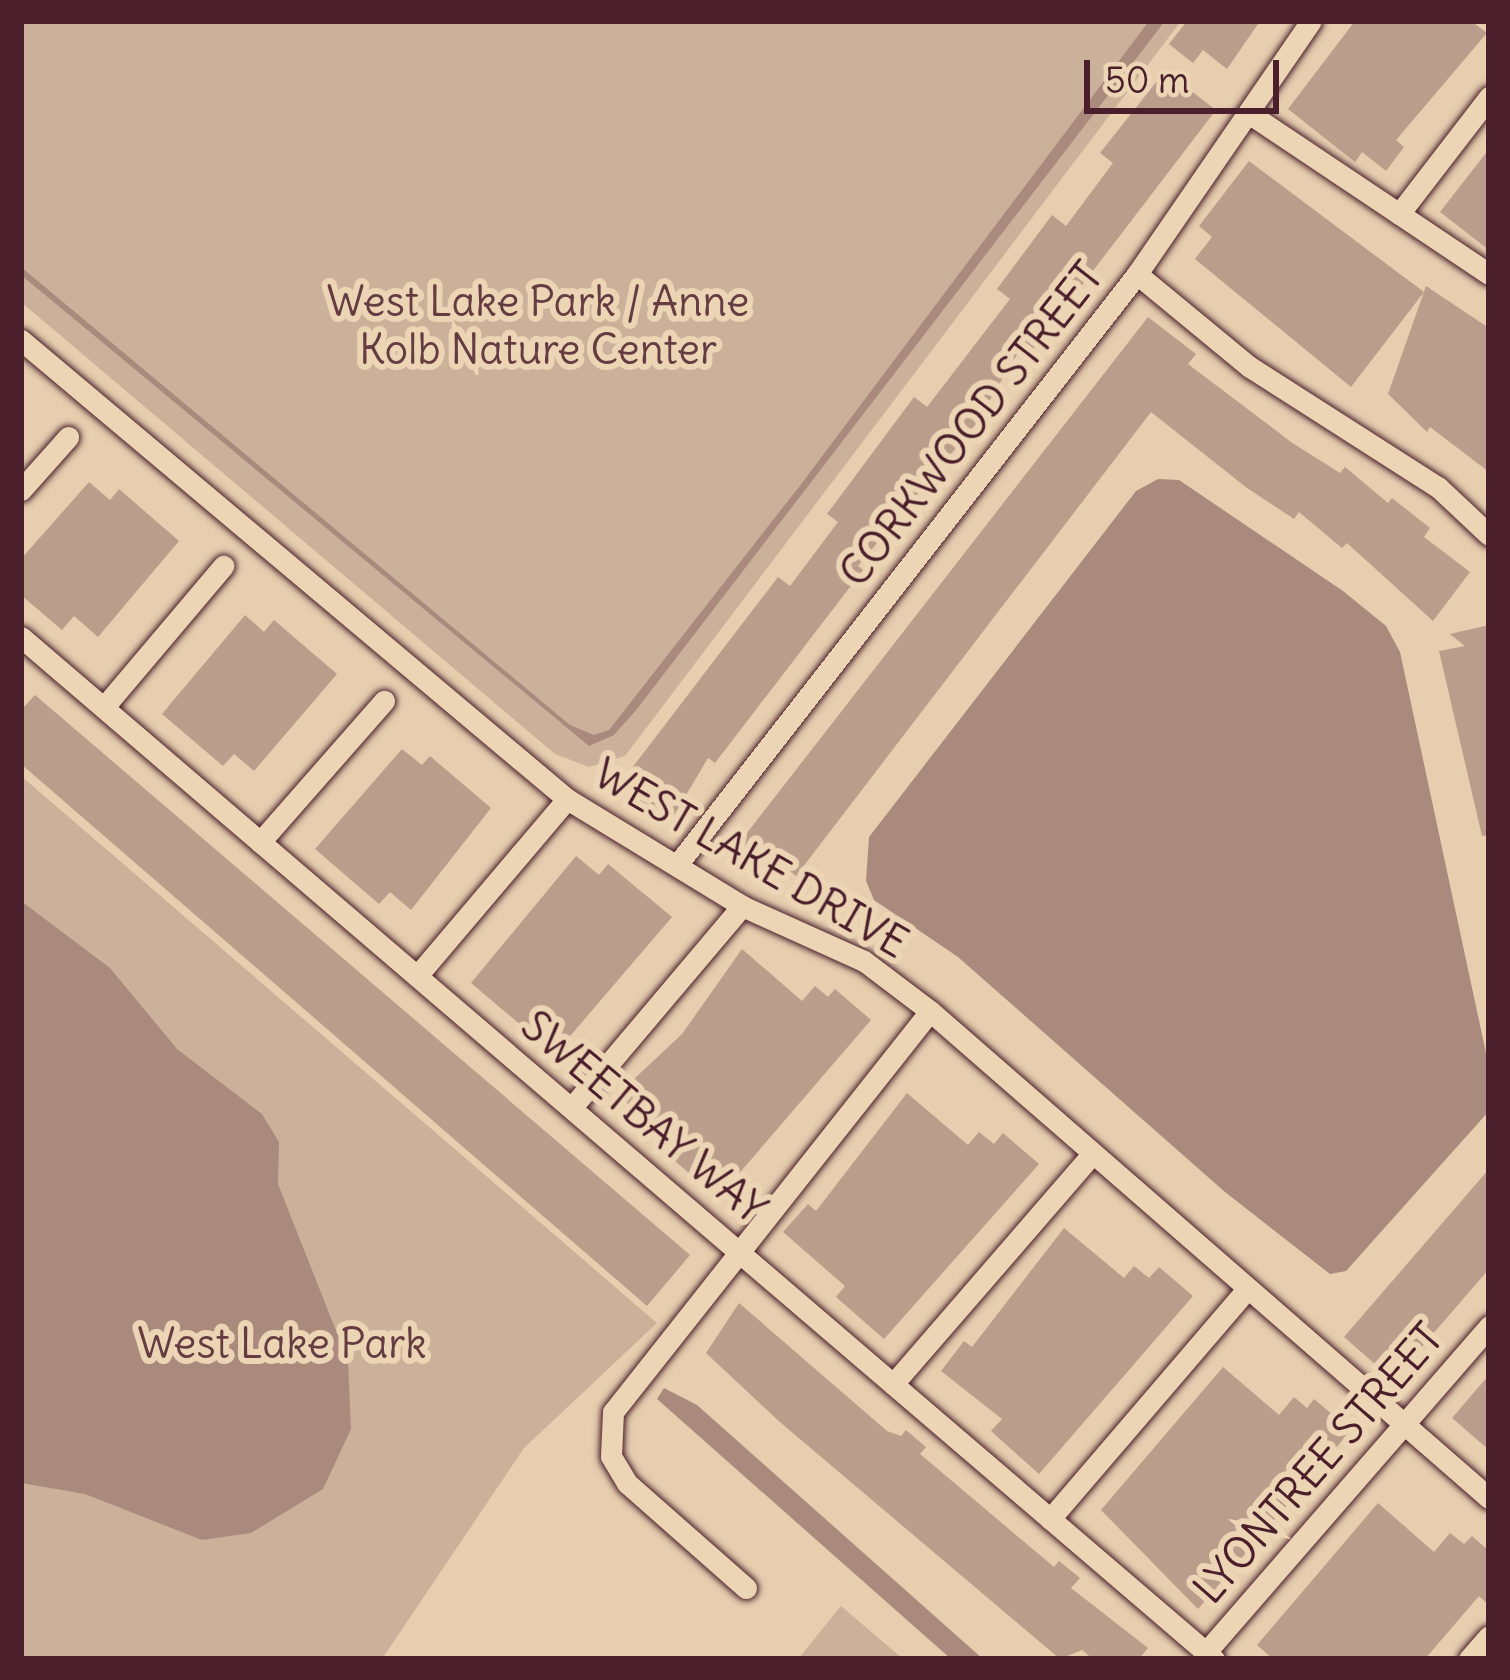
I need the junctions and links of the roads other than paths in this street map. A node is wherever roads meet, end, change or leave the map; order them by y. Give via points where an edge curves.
1 (1311, 21) edge
2 (1489, 97) edge
3 (1253, 116) junction
4 (1399, 214) junction
5 (1137, 274) junction
6 (1489, 274) edge
7 (21, 340) edge
8 (68, 437) dead end
9 (21, 490) edge
10 (1489, 535) edge
11 (224, 566) dead end
12 (21, 637) edge
13 (384, 701) dead end
14 (104, 707) junction
15 (567, 799) junction
16 (260, 842) junction
17 (677, 865) junction
18 (742, 906) junction
19 (417, 976) junction
20 (930, 1011) junction
21 (574, 1106) junction
22 (1092, 1154) junction
23 (738, 1248) junction
24 (1247, 1289) junction
25 (1489, 1326) edge
26 (893, 1384) junction
27 (1402, 1424) junction
28 (1489, 1498) edge
29 (1050, 1519) junction
30 (746, 1588) dead end
31 (1489, 1636) edge
32 (1210, 1655) edge
33 (1469, 1659) edge

1 - 3 street, CORKWOOD STREET
2 - 4 street
3 - 4 street
3 - 5 street, CORKWOOD STREET
4 - 6 street
5 - 10 street via 1250,368 1438,488
5 - 17 street, CORKWOOD STREET
7 - 15 street, WEST LAKE DRIVE
8 - 9 street
11 - 14 street
12 - 14 street, SWEETBAY WAY
13 - 16 street
14 - 16 street, SWEETBAY WAY
15 - 17 street, WEST LAKE DRIVE
15 - 19 street
16 - 19 street, SWEETBAY WAY
17 - 18 street, WEST LAKE DRIVE
18 - 20 street, WEST LAKE DRIVE via 864,961
18 - 21 street
19 - 21 street, SWEETBAY WAY
20 - 22 street, WEST LAKE DRIVE
20 - 23 street
21 - 23 street, SWEETBAY WAY
22 - 24 street, WEST LAKE DRIVE
22 - 26 street
23 - 26 street, SWEETBAY WAY
23 - 30 street via 614,1412 611,1456 627,1483
24 - 27 street, WEST LAKE DRIVE
24 - 29 street
25 - 27 street, LYONTREE STREET
26 - 29 street, SWEETBAY WAY
27 - 28 street, WEST LAKE DRIVE
27 - 32 street, LYONTREE STREET
29 - 32 street, SWEETBAY WAY
31 - 33 street

